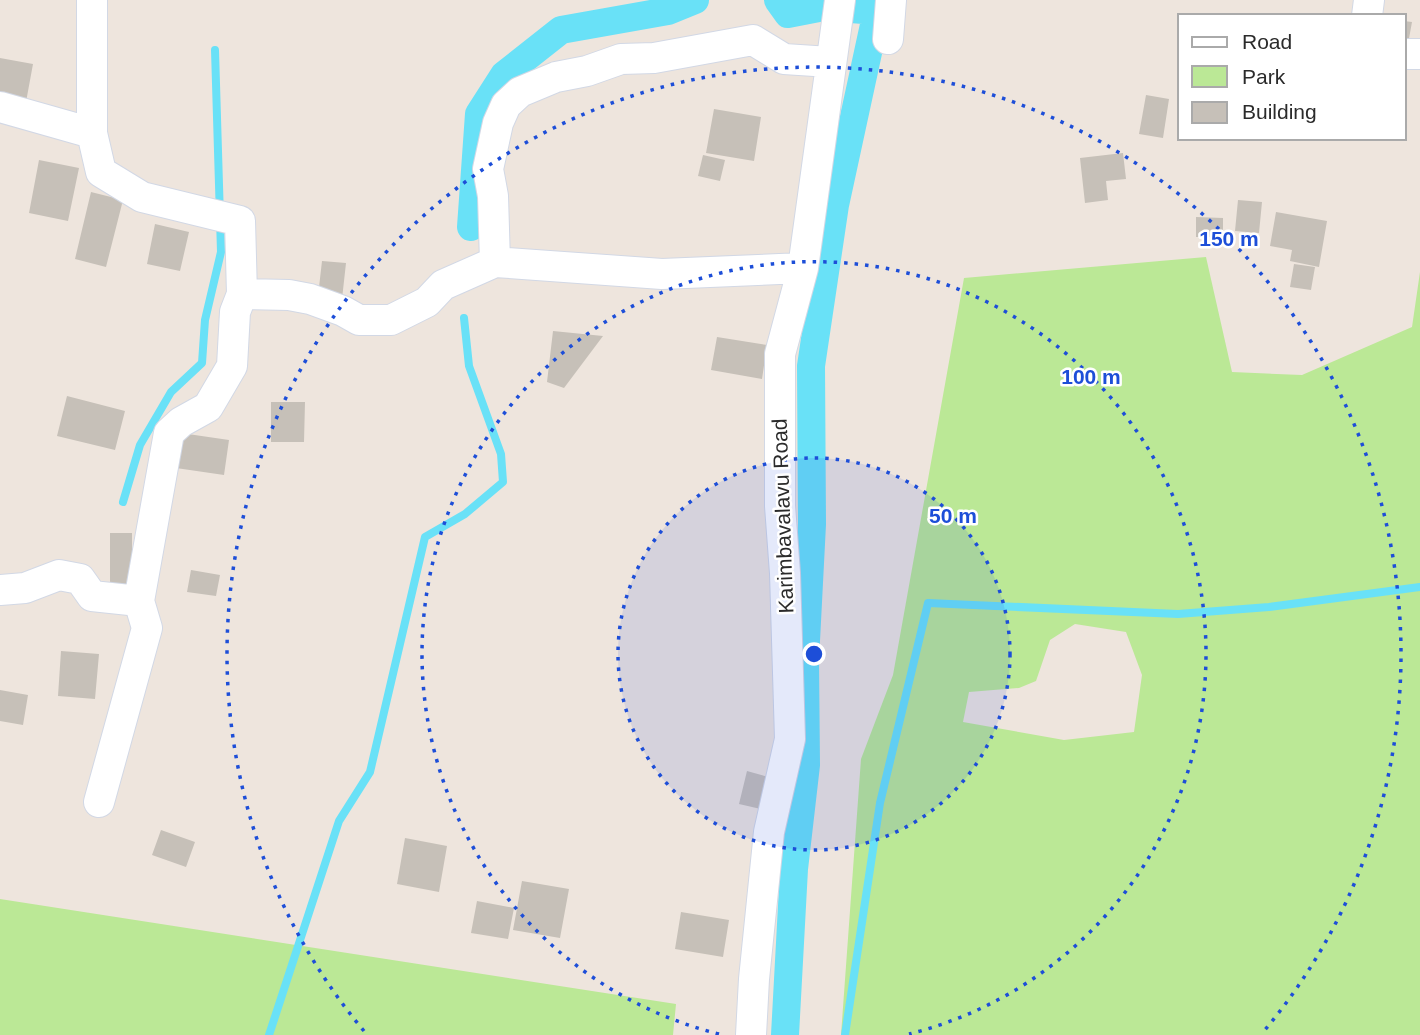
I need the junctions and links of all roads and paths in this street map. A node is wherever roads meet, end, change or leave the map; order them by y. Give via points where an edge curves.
1 (92, 0) edge
2 (840, 0) edge
3 (891, 0) edge
4 (888, 39) dead end
5 (830, 62) junction
6 (0, 107) edge
7 (92, 133) junction
8 (495, 262) junction
9 (803, 268) junction
10 (242, 294) junction
11 (0, 590) edge
12 (139, 601) junction
13 (99, 802) dead end
14 (751, 1035) edge

1 - 7 street
2 - 5 street, Karimbavalavu Road
3 - 4 street
5 - 8 street via 783,59 753,40 653,58 621,59 520,92 506,105 498,123 488,169
5 - 9 street, Karimbavalavu Road
6 - 7 street
7 - 10 street via 101,172 142,197 240,221
8 - 9 street via 662,274
8 - 10 street via 443,285 427,302 391,320 359,320 289,295
9 - 14 street, Karimbavalavu Road via 780,354 780,506 790,739 769,832
10 - 12 street via 235,312 232,366 208,407 169,433
11 - 12 street via 59,575 80,579 92,596
12 - 13 street via 147,628

